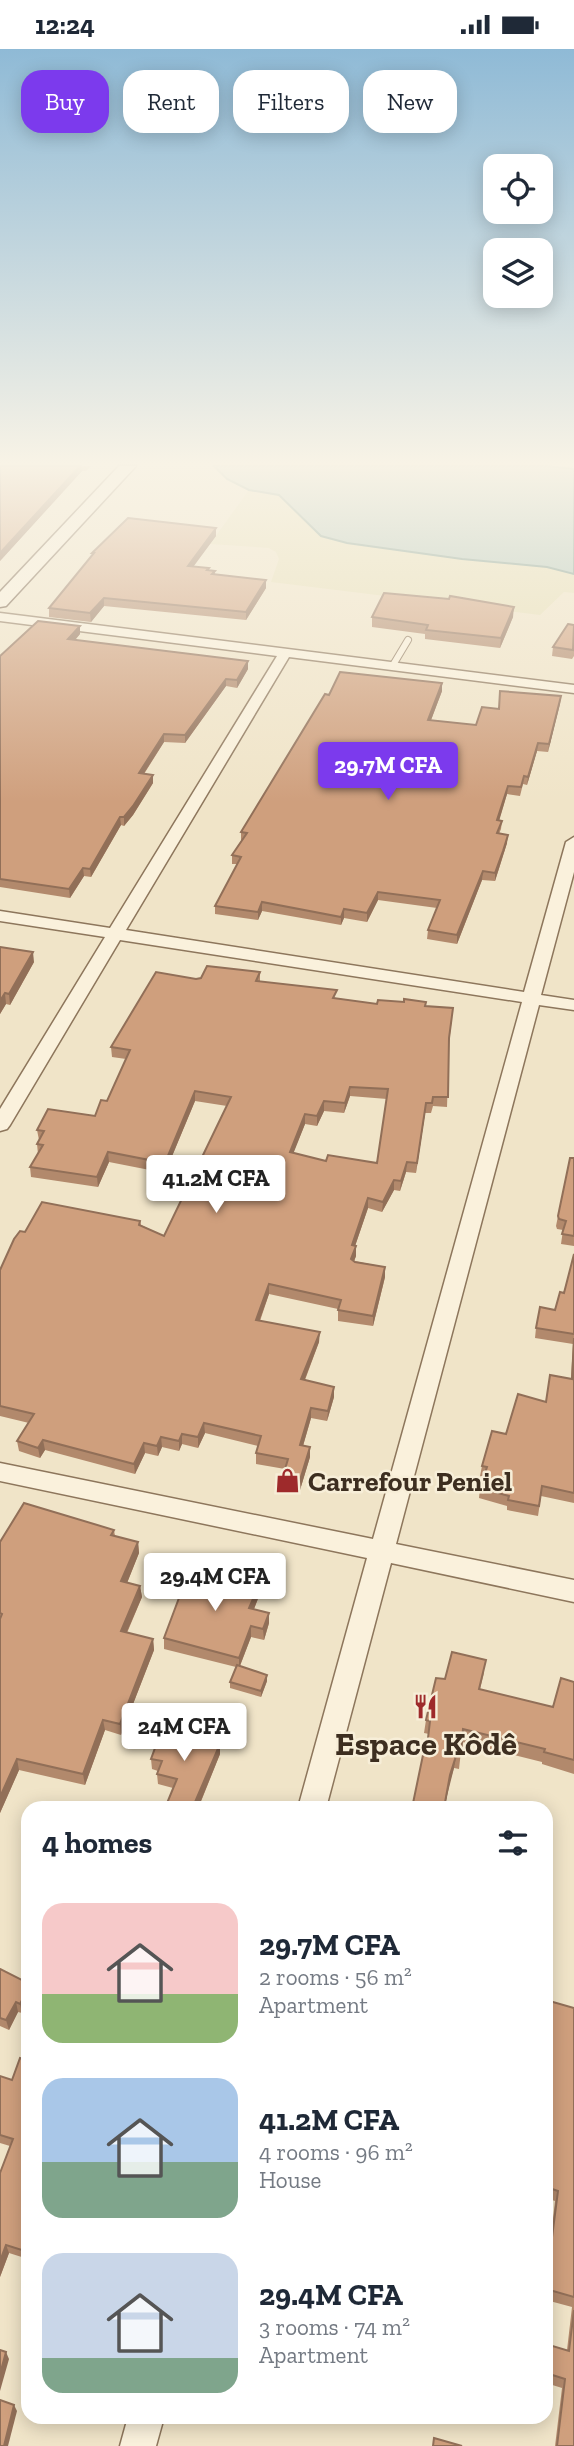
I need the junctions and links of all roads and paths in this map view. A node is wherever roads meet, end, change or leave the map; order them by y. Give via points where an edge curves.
1 (23, 578) edge
2 (0, 602) edge
3 (0, 617) edge
4 (408, 640) dead end
5 (286, 651) junction
6 (393, 665) junction
7 (574, 688) edge
8 (574, 842) edge
9 (0, 916) edge
10 (115, 934) junction
11 (531, 999) junction
12 (574, 1005) edge
13 (0, 1125) edge
14 (0, 1472) edge
15 (382, 1549) junction
16 (574, 1591) edge
17 (314, 1801) edge
18 (144, 2424) edge
19 (138, 2446) edge

1 - 2 street
3 - 5 street
4 - 6 lane
5 - 6 street
5 - 10 street
6 - 7 street
8 - 11 street
9 - 10 street
10 - 11 street
10 - 13 street
11 - 12 street
11 - 15 street
14 - 15 street
15 - 16 street
15 - 17 street
18 - 19 street

